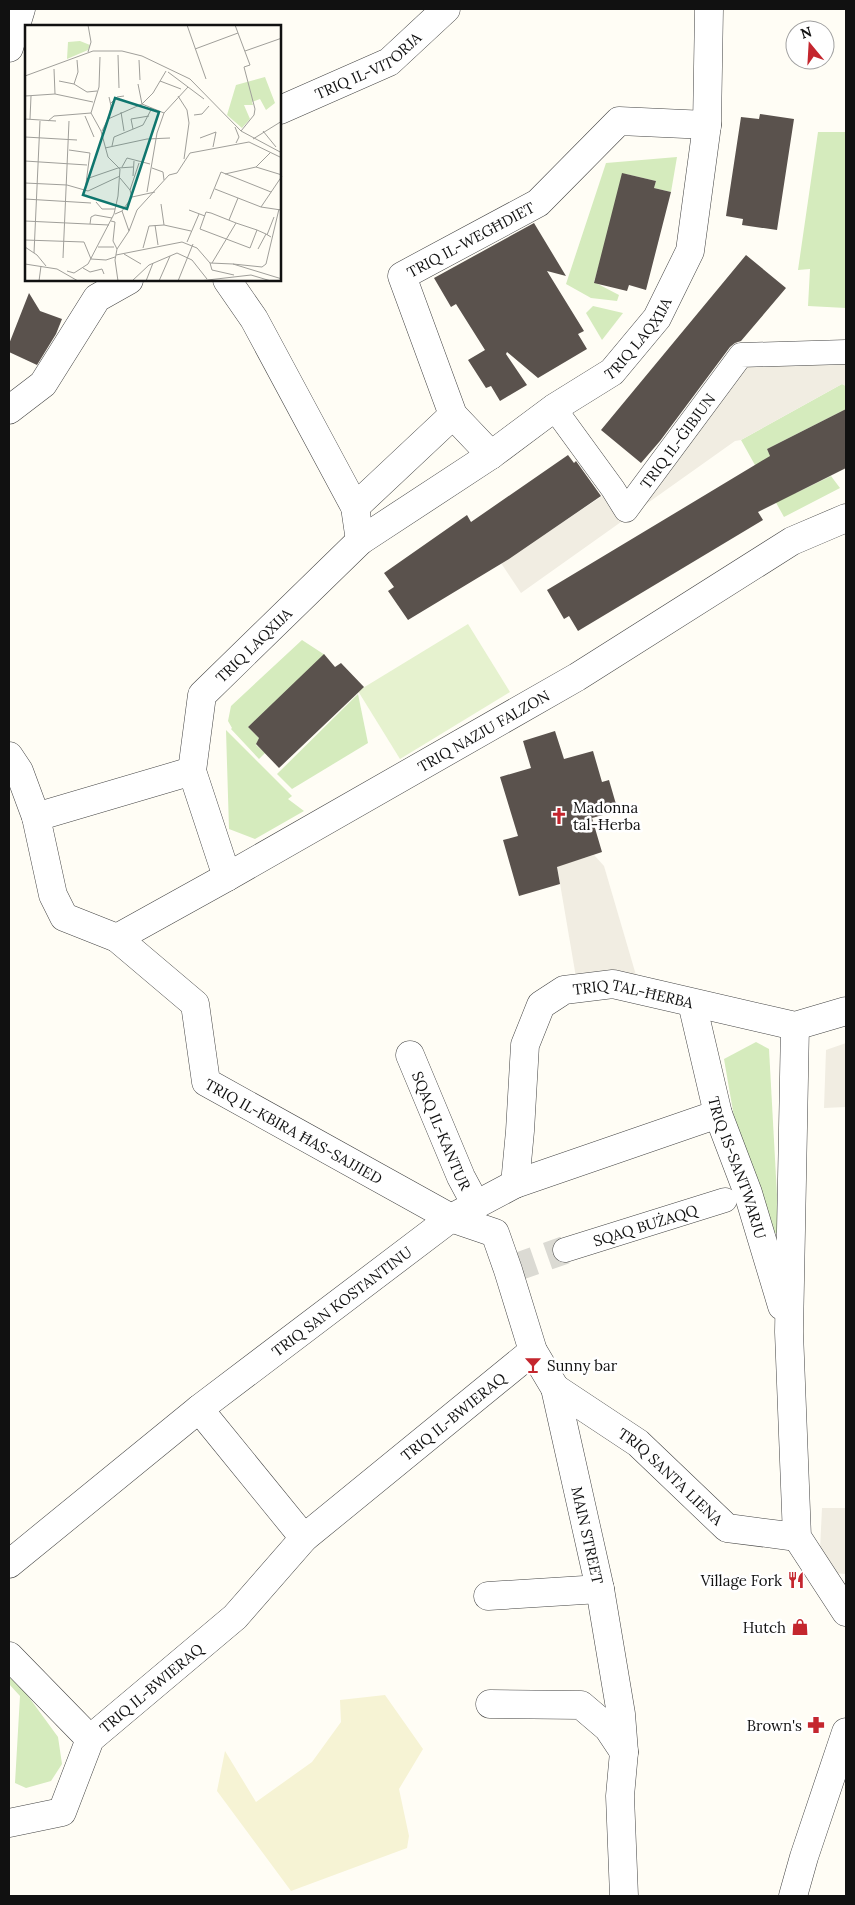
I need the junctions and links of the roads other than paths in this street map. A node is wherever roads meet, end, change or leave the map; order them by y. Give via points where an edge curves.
1 (22, 9) edge
2 (446, 9) edge
3 (709, 9) edge
4 (9, 48) edge
5 (281, 110) edge
6 (707, 125) junction
7 (127, 281) edge
8 (228, 281) edge
9 (846, 352) edge
10 (554, 408) junction
11 (9, 410) edge
12 (453, 415) junction
13 (491, 455) junction
14 (355, 507) junction
15 (846, 518) edge
16 (360, 542) junction
17 (9, 756) edge
18 (192, 771) junction
19 (36, 817) junction
20 (227, 878) junction
21 (116, 938) junction
22 (692, 1003) junction
23 (846, 1011) edge
24 (795, 1026) junction
25 (410, 1055) dead end
26 (718, 1114) junction
27 (515, 1184) junction
28 (725, 1200) dead end
29 (476, 1205) junction
30 (451, 1218) junction
31 (565, 1250) tunnel mouth
32 (789, 1332) junction
33 (533, 1351) junction
34 (554, 1388) junction
35 (199, 1409) junction
36 (797, 1537) junction
37 (304, 1538) junction
38 (9, 1564) edge
39 (600, 1589) junction
40 (488, 1596) dead end
41 (846, 1612) edge
42 (9, 1656) edge
43 (490, 1704) dead end
44 (846, 1732) edge
45 (90, 1739) junction
46 (624, 1752) junction
47 (9, 1823) edge
48 (624, 1896) edge
49 (793, 1896) edge

1 - 4 street
2 - 5 street, TRIQ IL-VITORJA via 389,62
3 - 6 street, TRIQ LAQXIJA
6 - 10 street, TRIQ LAQXIJA via 690,251 657,318 612,372
6 - 12 street, TRIQ IL-WEGĦDIET via 619,121 538,203 402,276
7 - 11 street via 97,298 43,384
8 - 14 street via 254,319
9 - 10 street, TRIQ IL-ĠIBJUN via 741,355 626,510
10 - 13 street, TRIQ LAQXIJA
12 - 13 street, TRIQ IL-WEGĦDIET
12 - 14 street
13 - 16 street, TRIQ LAQXIJA
14 - 16 street
15 - 20 street, TRIQ NAZJU FALZON via 792,542 577,677
16 - 18 street, TRIQ LAQXIJA via 202,694
17 - 19 street, TRIQ IL-KBIRA ĦAS-SAJJIED via 19,771
18 - 19 street
18 - 20 street, TRIQ LAQXIJA
19 - 21 street, TRIQ IL-KBIRA ĦAS-SAJJIED via 53,895 64,917
20 - 21 street, TRIQ NAZJU FALZON
21 - 30 street, TRIQ IL-KBIRA ĦAS-SAJJIED via 195,1004 206,1082
22 - 24 street, TRIQ TAL-ĦERBA
22 - 26 street, TRIQ IS-SANTWARJU
22 - 27 street, TRIQ TAL-ĦERBA via 613,984 564,990 542,1005 525,1045
23 - 24 street, TRIQ TAL-ĦERBA
24 - 32 street, TRIQ IS-SANTWARJU
25 - 29 street, SQAQ IL-KANTUR
26 - 27 street, TRIQ SAN KOSTANTINU
26 - 32 street, TRIQ IS-SANTWARJU via 748,1193
27 - 29 street, TRIQ SAN KOSTANTINU
28 - 31 street, SQAQ BUŻAQQ
29 - 30 street, TRIQ SAN KOSTANTINU
30 - 33 street, MAIN STREET via 495,1233
30 - 35 street, TRIQ SAN KOSTANTINU
32 - 36 street, TRIQ IS-SANTWARJU
33 - 34 street, MAIN STREET
33 - 37 street, TRIQ IL-BWIERAQ
34 - 36 street, TRIQ SANTA LIENA via 638,1443 727,1528
34 - 39 street, MAIN STREET
35 - 37 street
35 - 38 street, TRIQ SAN KOSTANTINU
36 - 41 street
37 - 45 street, TRIQ IL-BWIERAQ via 235,1617
39 - 40 street
39 - 46 street, MAIN STREET via 622,1714
42 - 45 street
43 - 46 street via 581,1705 608,1728
44 - 49 street
45 - 47 street, TRIQ IL-BWIERAQ via 62,1812
46 - 48 street, MAIN STREET via 620,1796

